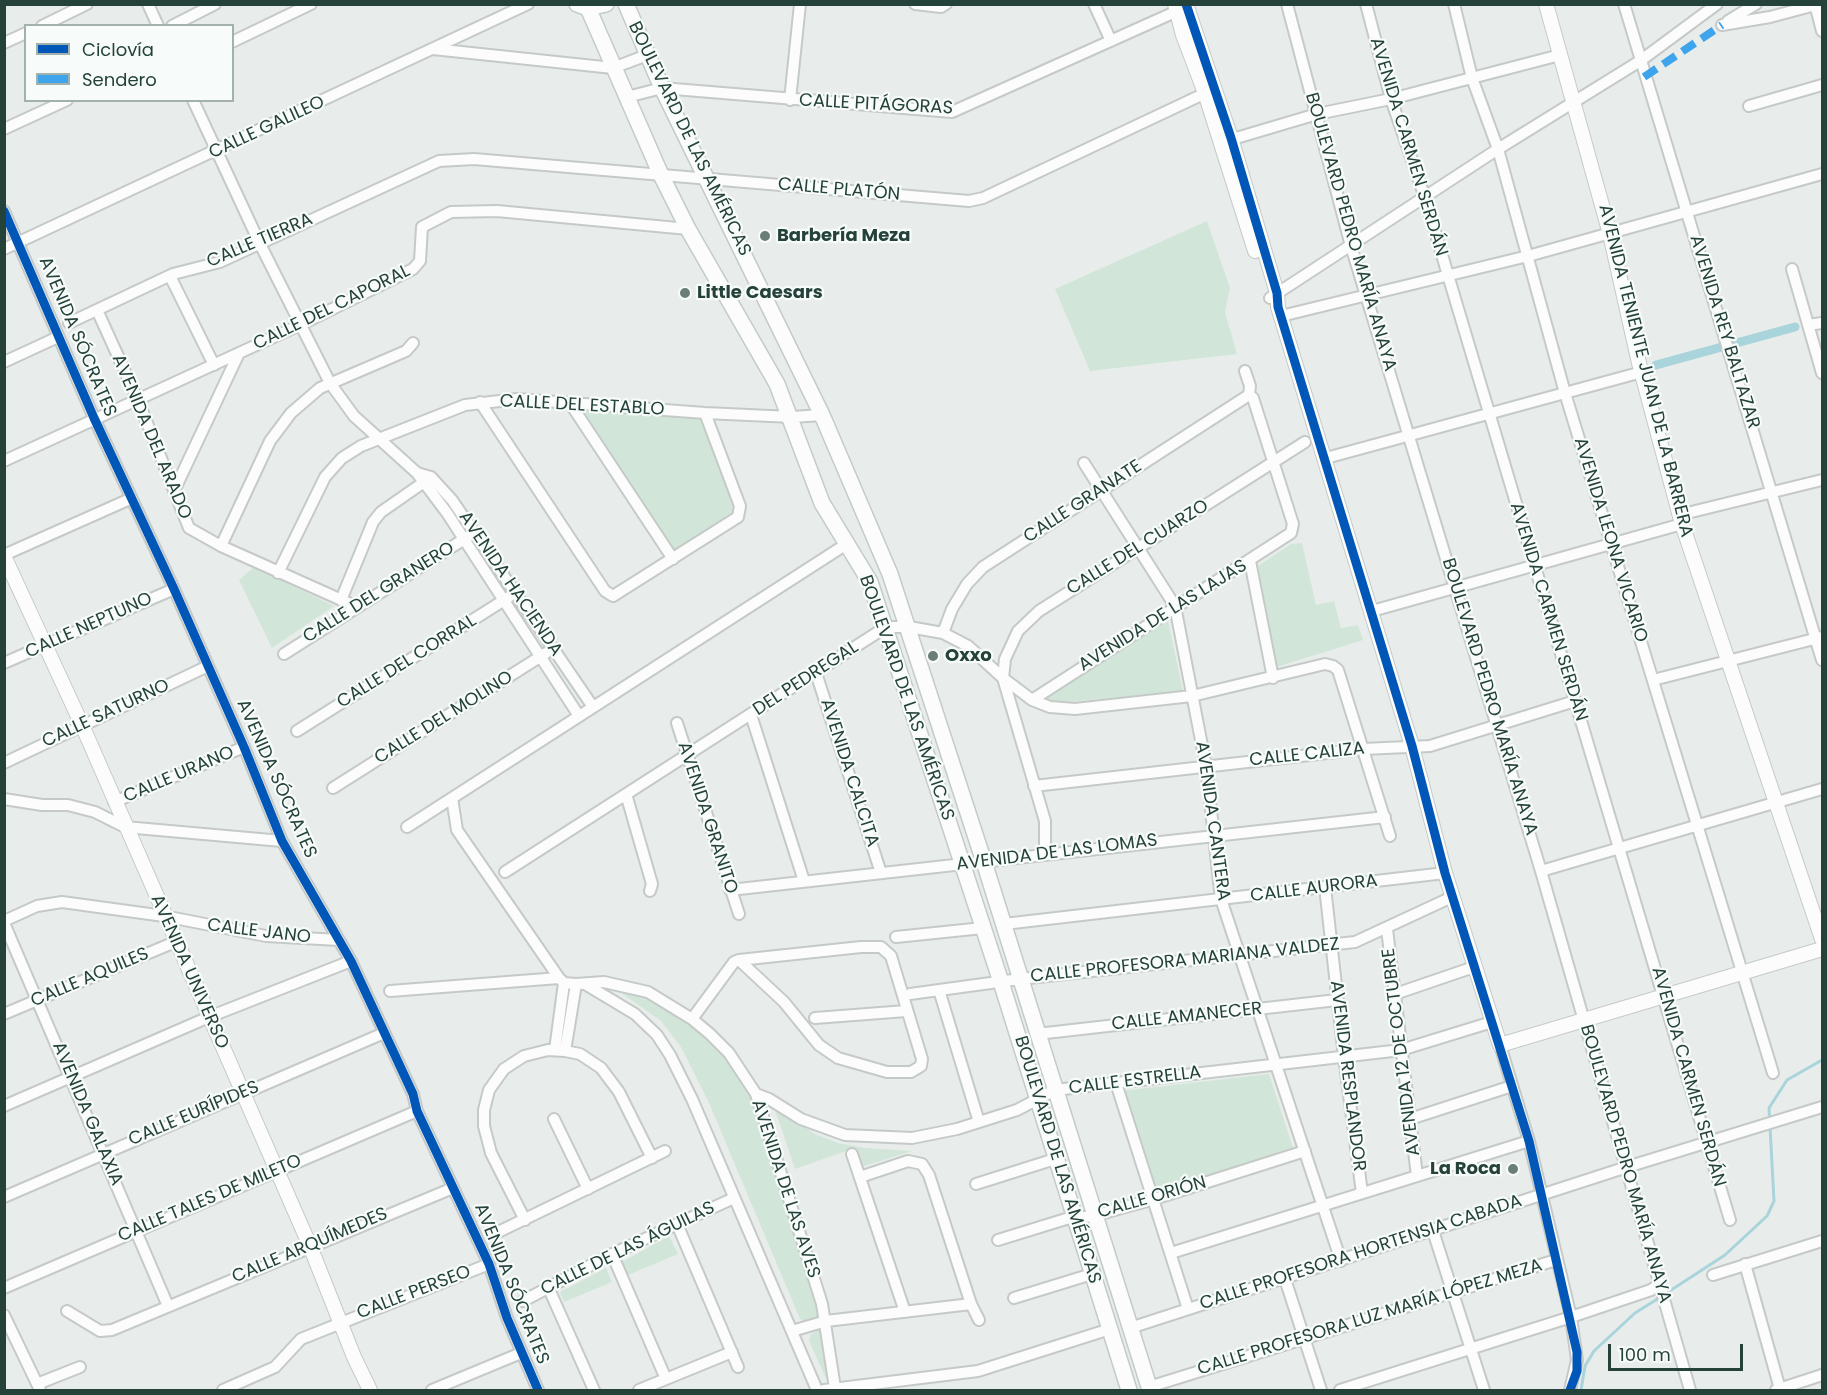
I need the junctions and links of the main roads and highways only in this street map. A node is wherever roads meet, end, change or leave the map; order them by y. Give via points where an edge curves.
1 (606, 4) edge
2 (626, 4) edge
3 (582, 6) edge
4 (890, 574) junction
5 (870, 582) junction
6 (1149, 1389) edge
7 (1127, 1390) edge

1 - 3 main road, BOULEVARD DE LAS AMÉRICAS
2 - 4 main road, BOULEVARD DE LAS AMÉRICAS via 662,87 822,415
3 - 5 main road, BOULEVARD DE LAS AMÉRICAS via 688,230 777,384 822,503
4 - 5 main road
4 - 6 main road, BOULEVARD DE LAS AMÉRICAS
5 - 7 main road, BOULEVARD DE LAS AMÉRICAS via 1001,982

